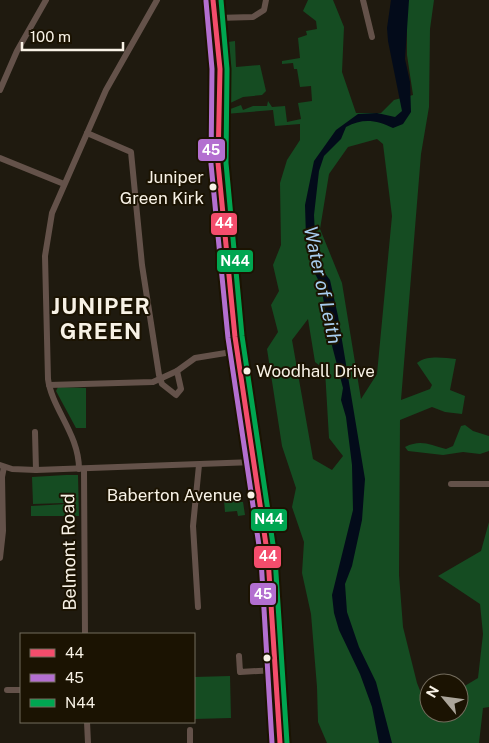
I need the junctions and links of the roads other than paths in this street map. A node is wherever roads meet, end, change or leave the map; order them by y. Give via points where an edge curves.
1 (46, 0) edge
2 (157, 0) edge
3 (213, 0) edge
4 (266, 0) edge
5 (363, 0) edge
6 (216, 18) junction
7 (372, 36) dead end
8 (0, 90) edge
9 (87, 133) junction
10 (0, 158) edge
11 (64, 184) junction
12 (238, 351) junction
13 (177, 371) junction
14 (161, 380) junction
15 (48, 385) junction
16 (36, 432) dead end
17 (254, 462) junction
18 (199, 465) junction
19 (2, 466) edge
20 (81, 469) junction
21 (36, 470) junction
22 (451, 484) dead end
23 (489, 484) edge
24 (1, 520) edge
25 (0, 558) edge
26 (198, 607) dead end
27 (85, 633) edge
28 (238, 656) dead end
29 (276, 670) junction
30 (7, 690) dead end
31 (20, 690) edge
32 (88, 723) edge
33 (190, 730) dead end
34 (88, 743) edge
35 (190, 743) edge
36 (280, 743) edge

1 - 8 street via 17,51
2 - 9 street via 112,78
3 - 6 main road
4 - 6 street via 264,10 253,17
5 - 7 street
6 - 12 main road via 220,69 218,163
9 - 11 street
9 - 14 street via 128,150 132,155 142,266
10 - 11 street
11 - 15 street via 52,213 46,245
12 - 13 street via 196,358
12 - 17 main road
13 - 14 street
13 - 14 street via 181,389 178,394
14 - 15 street
15 - 20 street, Belmont Road via 69,427
16 - 21 street
17 - 18 street
17 - 29 main road via 268,558
18 - 20 street
18 - 26 street via 193,526
19 - 21 street
19 - 24 street
20 - 21 street
20 - 27 street, Belmont Road
22 - 23 street
24 - 25 street
28 - 29 street via 240,672
29 - 36 main road
30 - 31 street
32 - 34 street
33 - 35 street

